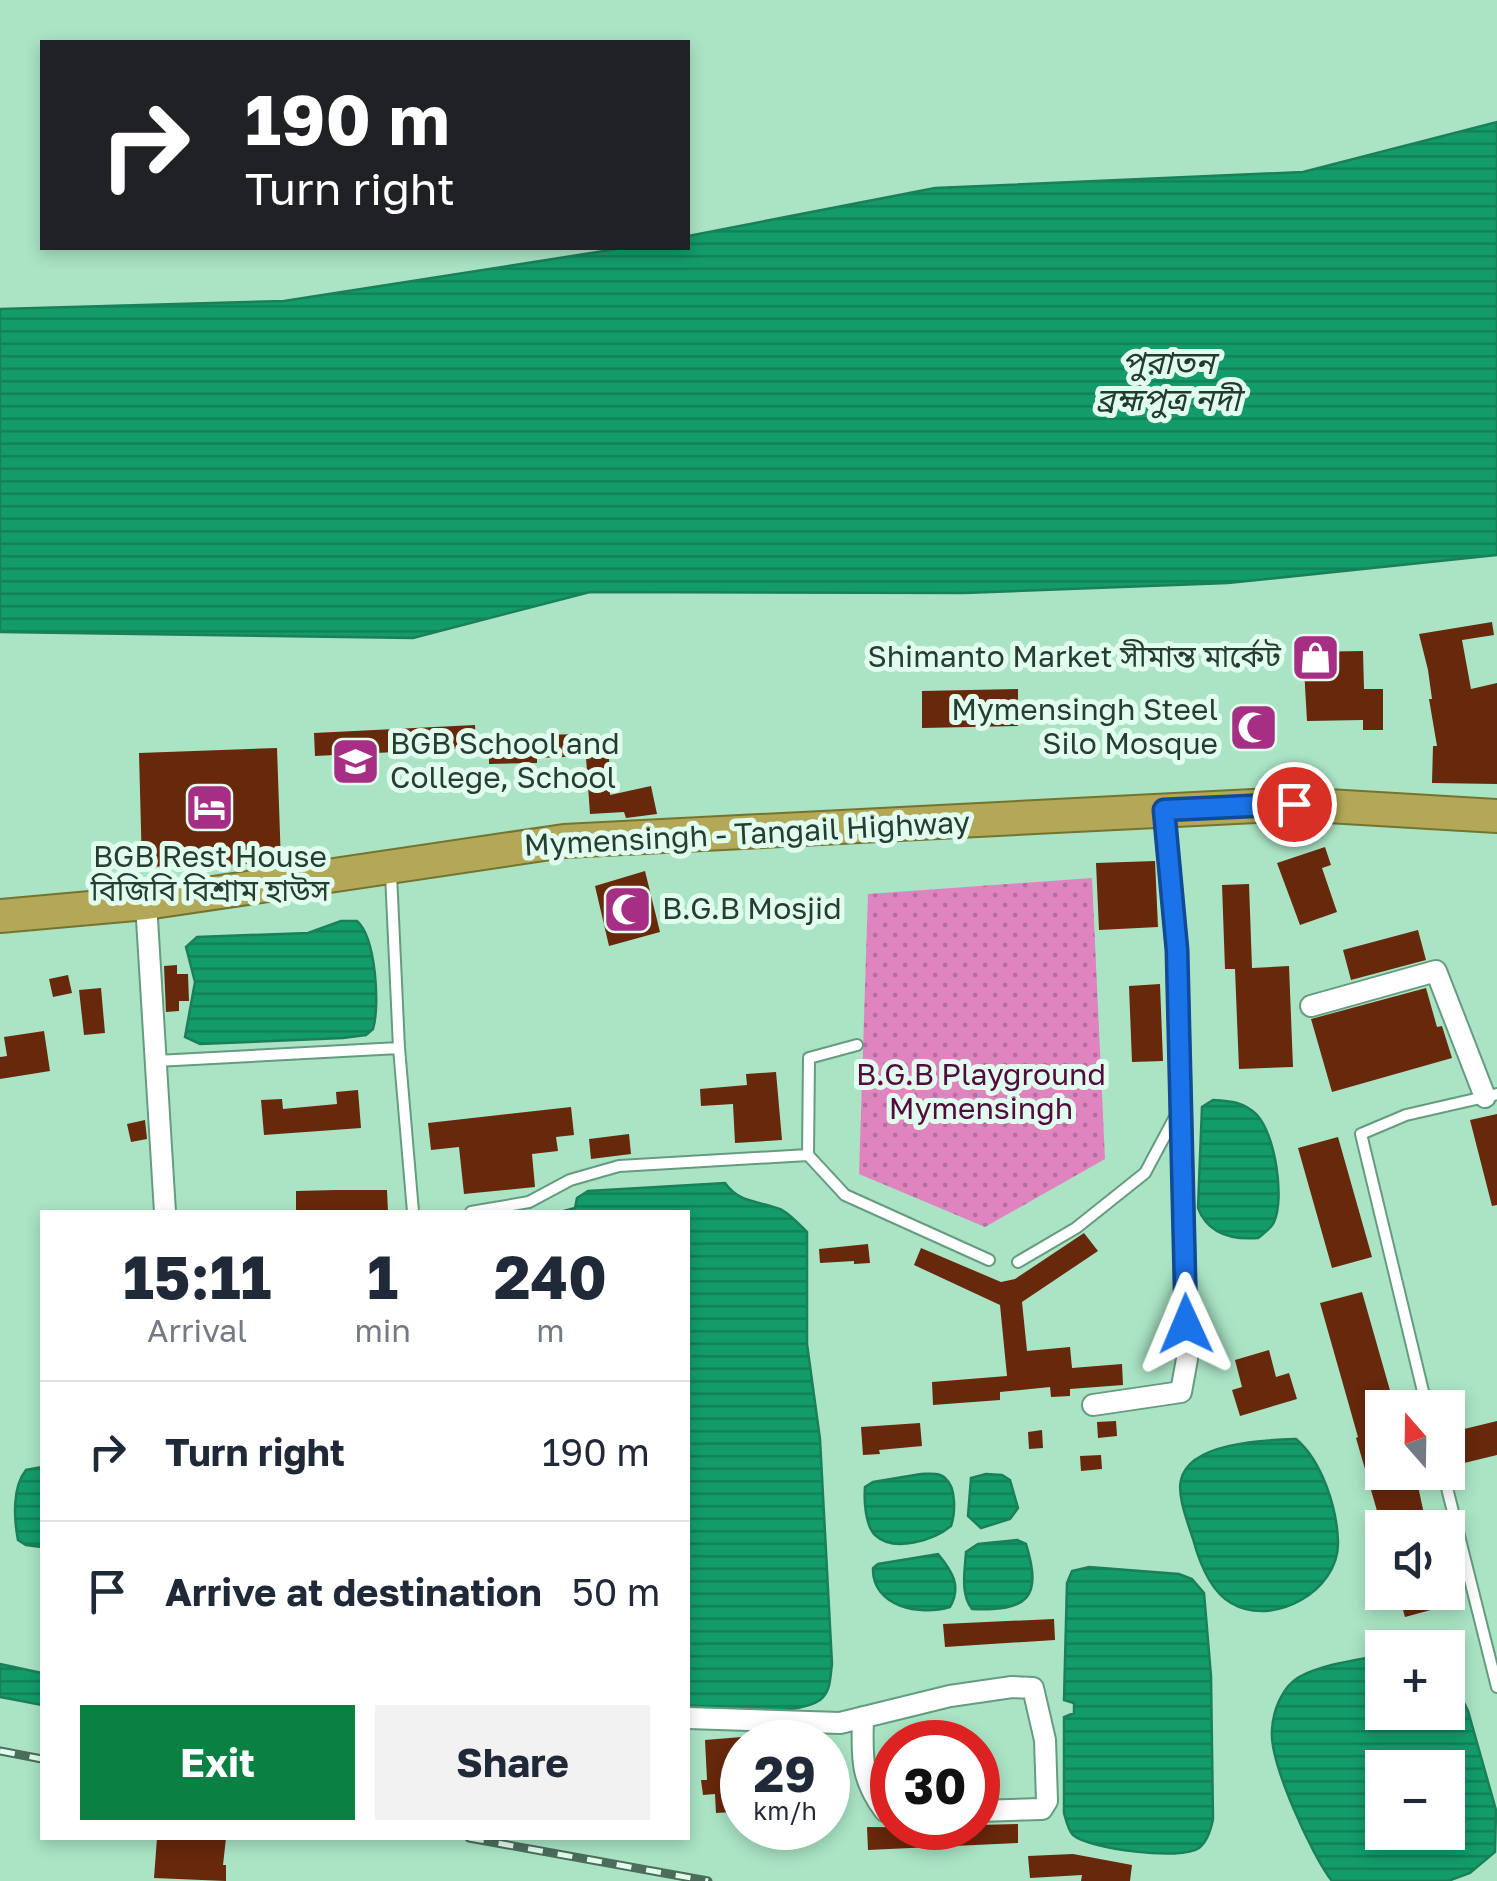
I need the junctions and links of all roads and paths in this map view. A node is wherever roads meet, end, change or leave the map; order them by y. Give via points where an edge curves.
1 (1164, 810) junction
2 (1497, 816) edge
3 (390, 864) junction
4 (146, 903) junction
5 (0, 916) edge
6 (1312, 1006) dead end
7 (857, 1045) dead end
8 (399, 1048) junction
9 (155, 1061) junction
10 (1491, 1096) edge
11 (1182, 1105) junction
12 (808, 1155) junction
13 (165, 1210) edge
14 (414, 1210) edge
15 (483, 1210) edge
16 (989, 1260) dead end
17 (1018, 1262) dead end
18 (1423, 1390) edge
19 (1093, 1405) dead end
20 (1448, 1490) edge
21 (1497, 1687) edge
22 (864, 1717) junction
23 (690, 1718) edge
24 (870, 1787) edge
25 (1000, 1810) edge

1 - 2 highway, Mymensingh - Tangail Highway via 1294,804
1 - 3 highway, Mymensingh - Tangail Highway via 564,840
1 - 11 street
3 - 4 highway, Mymensingh - Tangail Highway
3 - 8 lane
4 - 5 highway, Mymensingh - Tangail Highway
4 - 9 street
6 - 10 street via 1436,971
7 - 12 lane via 809,1058
8 - 9 lane
8 - 14 lane
9 - 13 street
10 - 18 lane via 1361,1134
11 - 17 lane via 1145,1173 1076,1228
11 - 19 street via 1182,1392
12 - 15 lane via 619,1166 570,1180 529,1202
12 - 16 lane via 846,1195
20 - 21 lane
22 - 23 street via 840,1724
22 - 24 street via 862,1764
22 - 25 street via 950,1696 1033,1688 1047,1801 1042,1809

